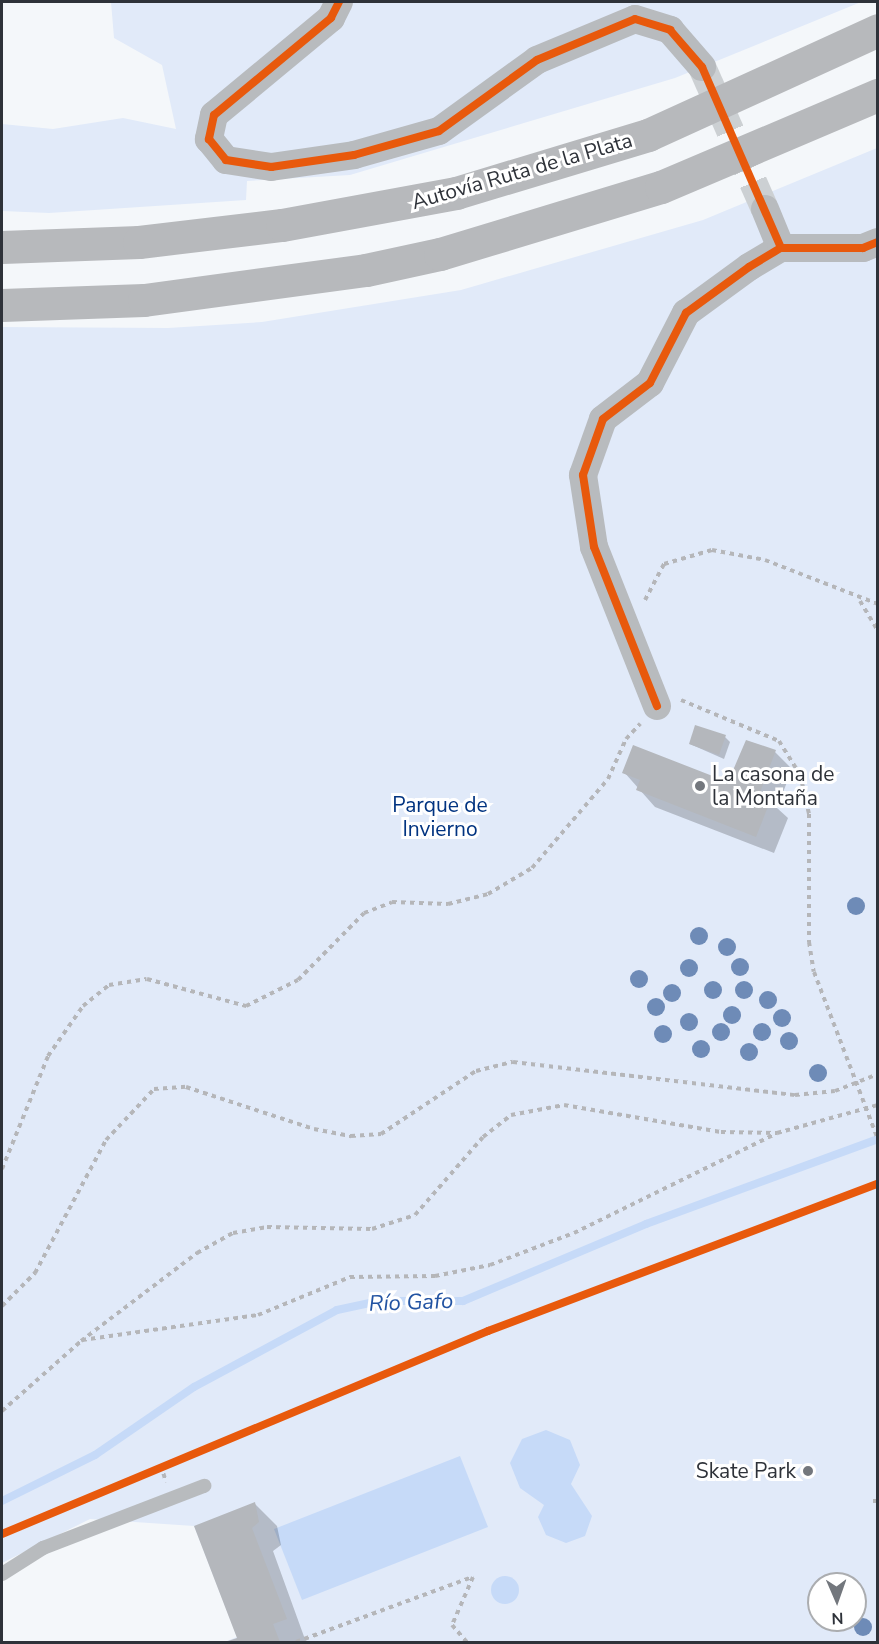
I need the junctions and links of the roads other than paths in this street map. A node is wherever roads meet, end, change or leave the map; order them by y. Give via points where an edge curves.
1 (339, 2) edge
2 (878, 30) edge
3 (702, 67) tunnel mouth
4 (878, 95) edge
5 (765, 209) tunnel mouth
6 (878, 242) edge
7 (2, 247) edge
8 (782, 248) junction
9 (2, 305) edge
10 (657, 706) road end
11 (204, 1486) dead end
12 (2, 1574) edge

1 - 3 street via 332,18 214,115 209,139 226,160 271,167 330,159 439,131 537,60 635,19 670,30
2 - 7 highway, Autovía Ruta de la Plata via 648,135 456,193 282,225 151,241
4 - 9 highway via 661,187 440,254 366,270 144,300
5 - 8 street
6 - 8 street via 863,248
8 - 10 street via 686,313 650,383 603,419 583,476 594,547
11 - 12 lane via 43,1548

